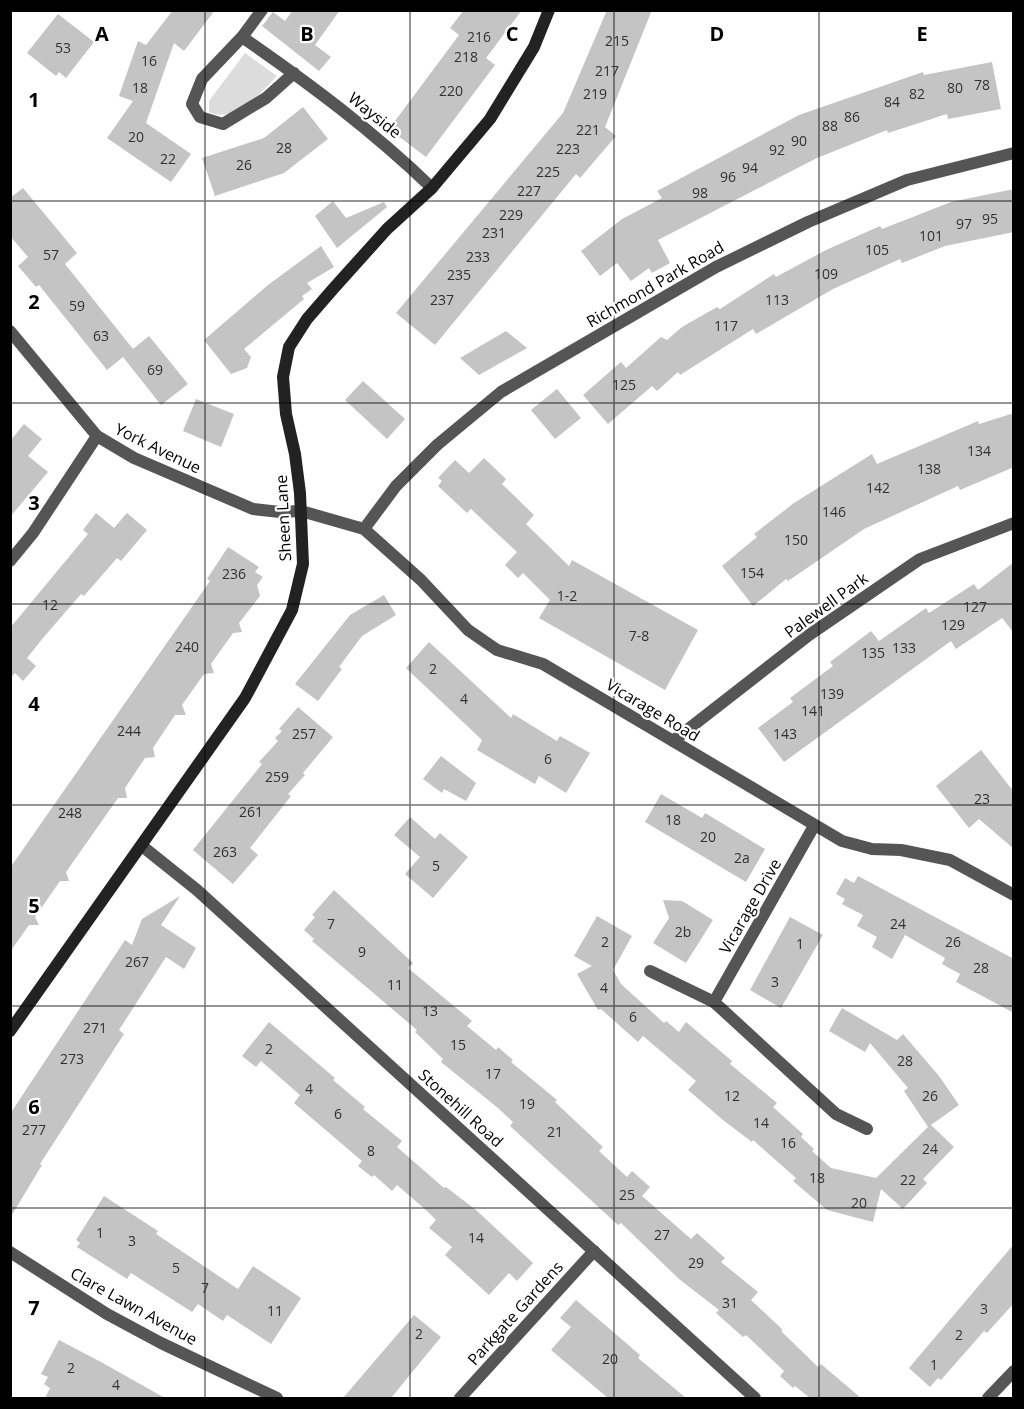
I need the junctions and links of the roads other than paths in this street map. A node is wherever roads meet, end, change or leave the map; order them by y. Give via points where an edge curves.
1 (262, 10) edge
2 (549, 10) edge
3 (242, 37) junction
4 (294, 73) junction
5 (1014, 153) edge
6 (432, 188) junction
7 (10, 331) edge
8 (97, 436) junction
9 (301, 511) junction
10 (1014, 523) edge
11 (364, 529) junction
12 (10, 561) edge
13 (673, 741) junction
14 (814, 826) junction
15 (142, 846) junction
16 (1014, 895) edge
17 (650, 971) dead end
18 (714, 1002) junction
19 (10, 1031) edge
20 (867, 1129) dead end
21 (594, 1251) junction
22 (10, 1252) edge
23 (1014, 1371) edge
24 (277, 1398) edge
25 (460, 1398) edge
26 (755, 1398) edge
27 (988, 1398) edge

1 - 3 street
2 - 6 main road, Sheen Lane via 534,47 490,119
3 - 4 street, Wayside
3 - 4 street via 202,79 192,104 200,117 223,124 266,98
4 - 6 street, Wayside via 383,141
5 - 11 street, Richmond Park Road via 907,180 716,267 501,392 437,445 396,486
6 - 9 main road, Sheen Lane via 387,229 341,280 289,347 283,377
7 - 8 street, York Avenue
8 - 9 street, York Avenue via 134,458 253,509
8 - 12 street
9 - 11 street, Vicarage Road
9 - 15 main road, Sheen Lane via 303,564 292,610 245,698
10 - 13 street, Palewell Park via 920,558 809,635
11 - 13 street, Vicarage Road via 421,580 468,630 497,650 543,664
13 - 14 street, Vicarage Road
14 - 16 street, Vicarage Road via 842,841 872,849 901,850 950,860
14 - 18 street, Vicarage Drive
15 - 19 main road, Sheen Lane
15 - 21 street, Stonehill Road via 197,890
17 - 18 street
18 - 20 street via 837,1114
21 - 25 street, Parkgate Gardens
21 - 26 street, Stonehill Road
22 - 24 street, Clare Lawn Avenue via 107,1314
23 - 27 street

